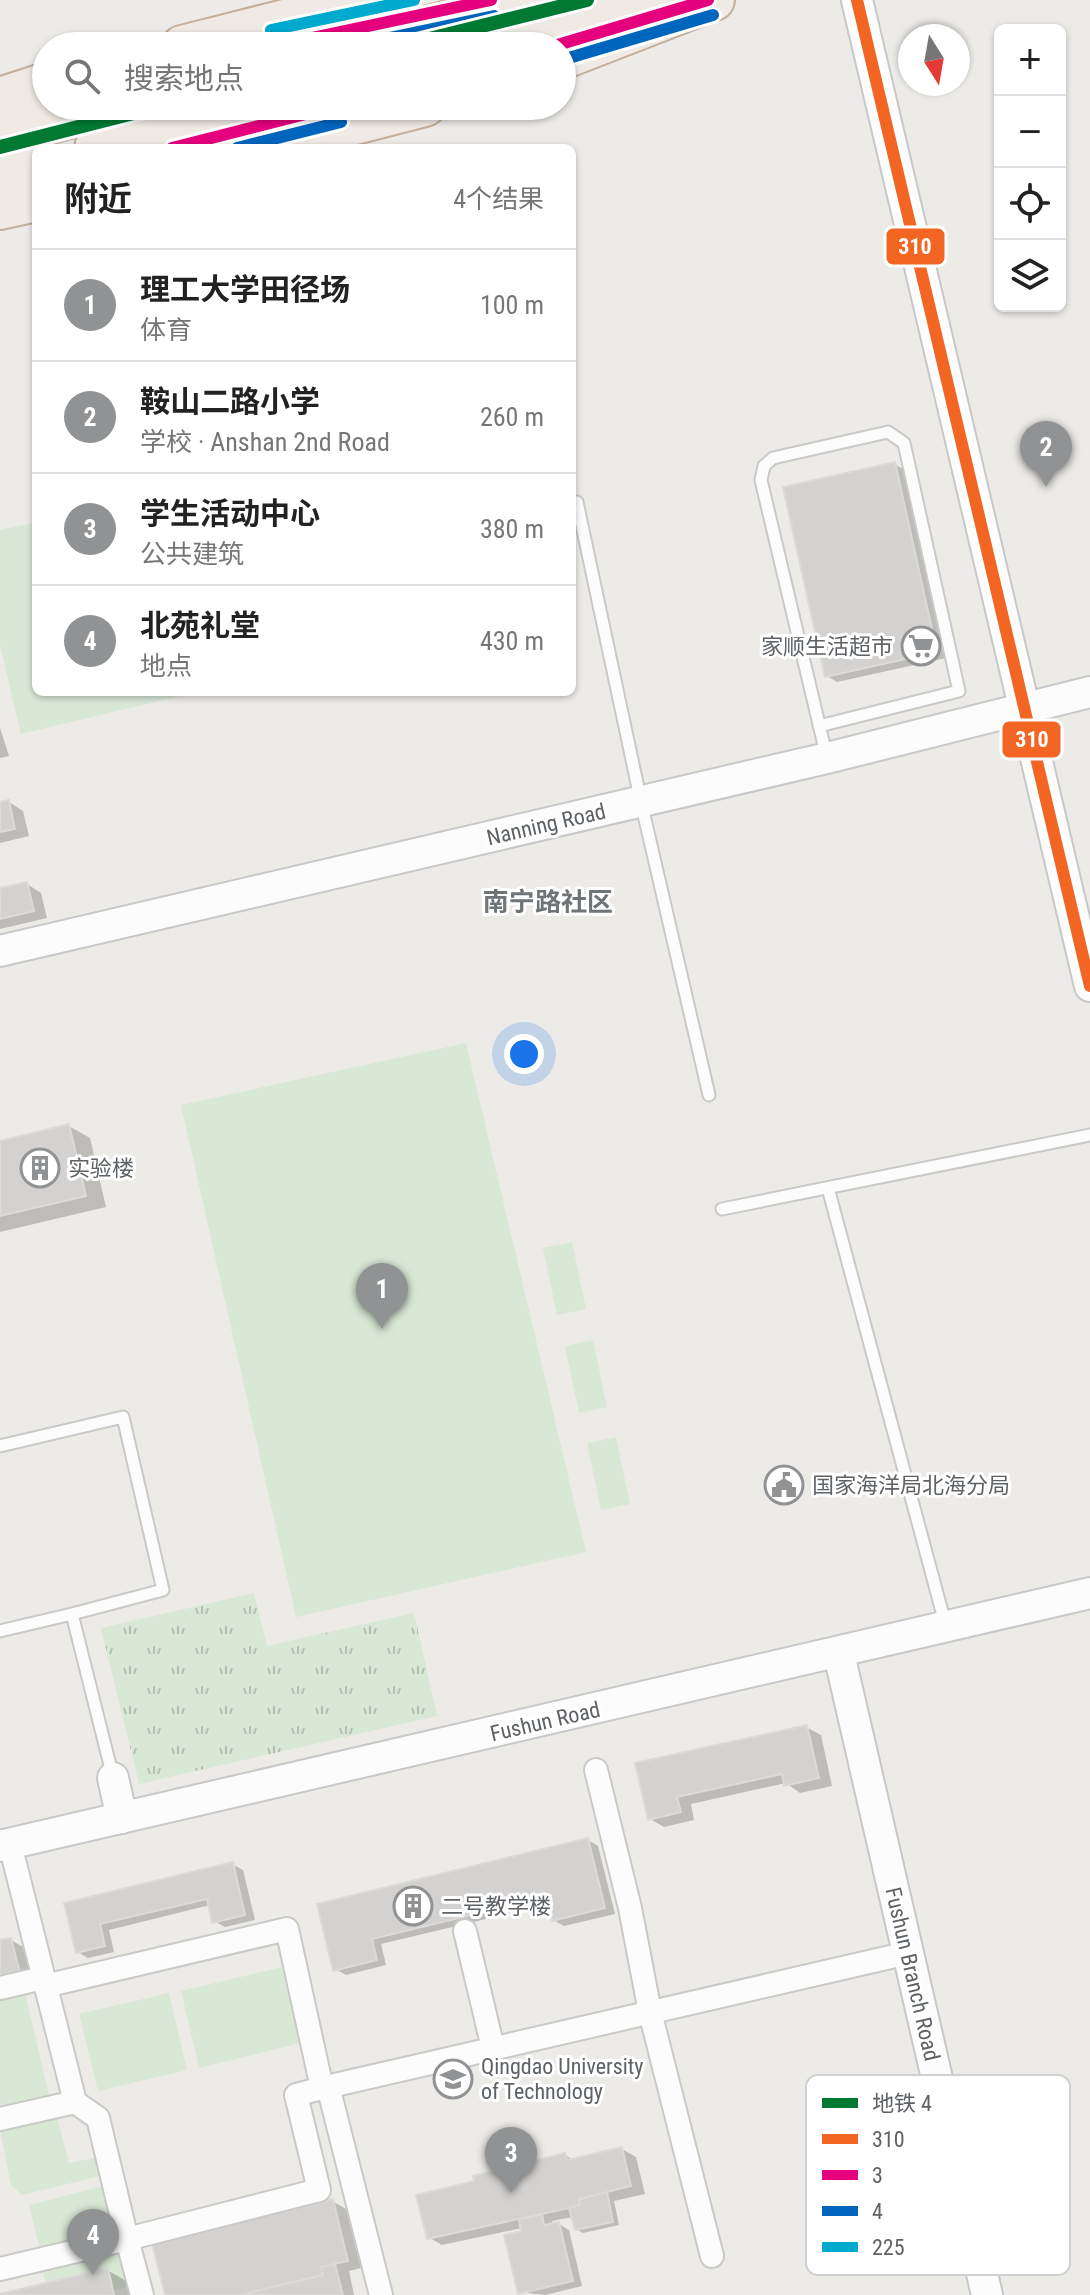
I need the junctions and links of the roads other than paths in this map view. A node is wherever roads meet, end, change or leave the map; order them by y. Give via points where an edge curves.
1 (364, 0) edge
2 (491, 0) edge
3 (530, 0) edge
4 (665, 0) edge
5 (708, 0) edge
6 (714, 0) edge
7 (857, 0) edge
8 (237, 32) edge
9 (340, 32) edge
10 (405, 32) edge
11 (545, 32) edge
12 (576, 39) edge
13 (576, 54) edge
14 (32, 88) edge
15 (0, 98) edge
16 (32, 106) edge
17 (0, 114) edge
18 (62, 120) edge
19 (204, 120) edge
20 (282, 120) edge
21 (371, 120) edge
22 (0, 136) edge
23 (111, 144) edge
24 (188, 144) edge
25 (278, 144) edge
26 (32, 164) edge
27 (0, 172) edge
28 (32, 183) edge
29 (0, 191) edge
30 (32, 202) edge
31 (0, 209) edge
32 (577, 502) dead end
33 (1090, 692) edge
34 (1025, 707) junction
35 (819, 726) junction
36 (827, 758) junction
37 (641, 802) junction
38 (0, 951) edge
39 (1090, 986) edge
40 (709, 1095) dead end
41 (1090, 1135) edge
42 (828, 1188) junction
43 (722, 1209) dead end
44 (0, 1446) edge
45 (1090, 1593) edge
46 (72, 1614) junction
47 (946, 1628) junction
48 (0, 1631) edge
49 (839, 1654) junction
50 (596, 1770) dead end
51 (113, 1778) joint
52 (122, 1818) junction
53 (8, 1850) edge
54 (465, 1931) dead end
55 (908, 1953) junction
56 (44, 1982) junction
57 (0, 1988) edge
58 (650, 2012) junction
59 (493, 2048) junction
60 (936, 2075) edge
61 (325, 2087) junction
62 (75, 2102) junction
63 (0, 2119) edge
64 (127, 2239) junction
65 (712, 2256) dead end
66 (0, 2269) edge
67 (982, 2275) edge
68 (142, 2295) edge
69 (381, 2295) edge
70 (987, 2295) edge

1 - 8 highway
2 - 9 main road
3 - 10 highway
4 - 11 highway
5 - 12 main road
6 - 13 highway
7 - 34 street
14 - 15 highway
16 - 17 main road
18 - 22 highway
19 - 23 highway
20 - 24 main road
21 - 25 highway
26 - 27 highway
28 - 29 main road
30 - 31 highway
32 - 37 lane
33 - 34 street, Nanning Road
34 - 36 street, Nanning Road
34 - 39 street
35 - 35 lane via 761,480 764,466 773,458 888,432 904,443 959,691
35 - 36 lane
36 - 37 street, Nanning Road
37 - 38 street, Nanning Road
37 - 40 lane
41 - 42 lane
42 - 43 lane
42 - 47 lane
44 - 46 lane via 123,1417 163,1590
45 - 47 street, Fushun Road
46 - 48 lane
46 - 51 lane
47 - 49 street, Fushun Road
49 - 52 street, Fushun Road
49 - 55 street, Fushun Branch Road
50 - 58 street
51 - 52 street
52 - 53 street, Fushun Road
53 - 56 street
54 - 59 street
55 - 58 street
55 - 60 street, Fushun Branch Road
56 - 57 street
56 - 61 street via 287,1929
56 - 62 street
58 - 59 street
58 - 65 street
59 - 61 street
61 - 64 street via 296,2095 319,2190
61 - 69 street
62 - 63 street
62 - 64 street via 98,2118
64 - 66 street
64 - 68 street
67 - 70 street, Fushun Branch Road

